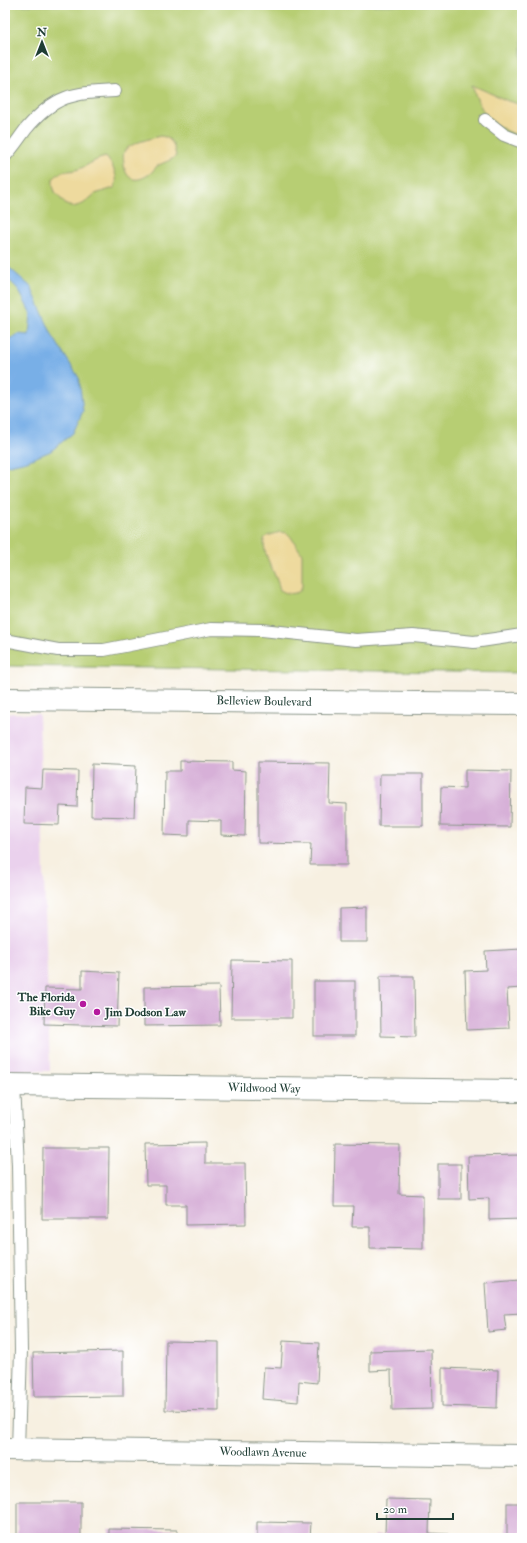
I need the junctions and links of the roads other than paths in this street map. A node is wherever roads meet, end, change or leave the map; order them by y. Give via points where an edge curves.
1 (115, 91) dead end
2 (485, 120) dead end
3 (522, 142) edge
4 (5, 156) edge
5 (522, 635) edge
6 (5, 640) edge
7 (5, 699) edge
8 (522, 704) edge
9 (10, 1085) edge
10 (522, 1091) edge
11 (12, 1449) edge
12 (522, 1456) edge

1 - 4 lane via 75,94 58,100 36,117
2 - 3 lane via 504,136
5 - 6 lane via 474,642 412,636 356,640 262,630 211,629 104,650 58,650
7 - 8 street, Belleview Boulevard
9 - 10 street, Wildwood Way
9 - 11 lane via 18,1166 21,1350
11 - 12 street, Woodlawn Avenue

